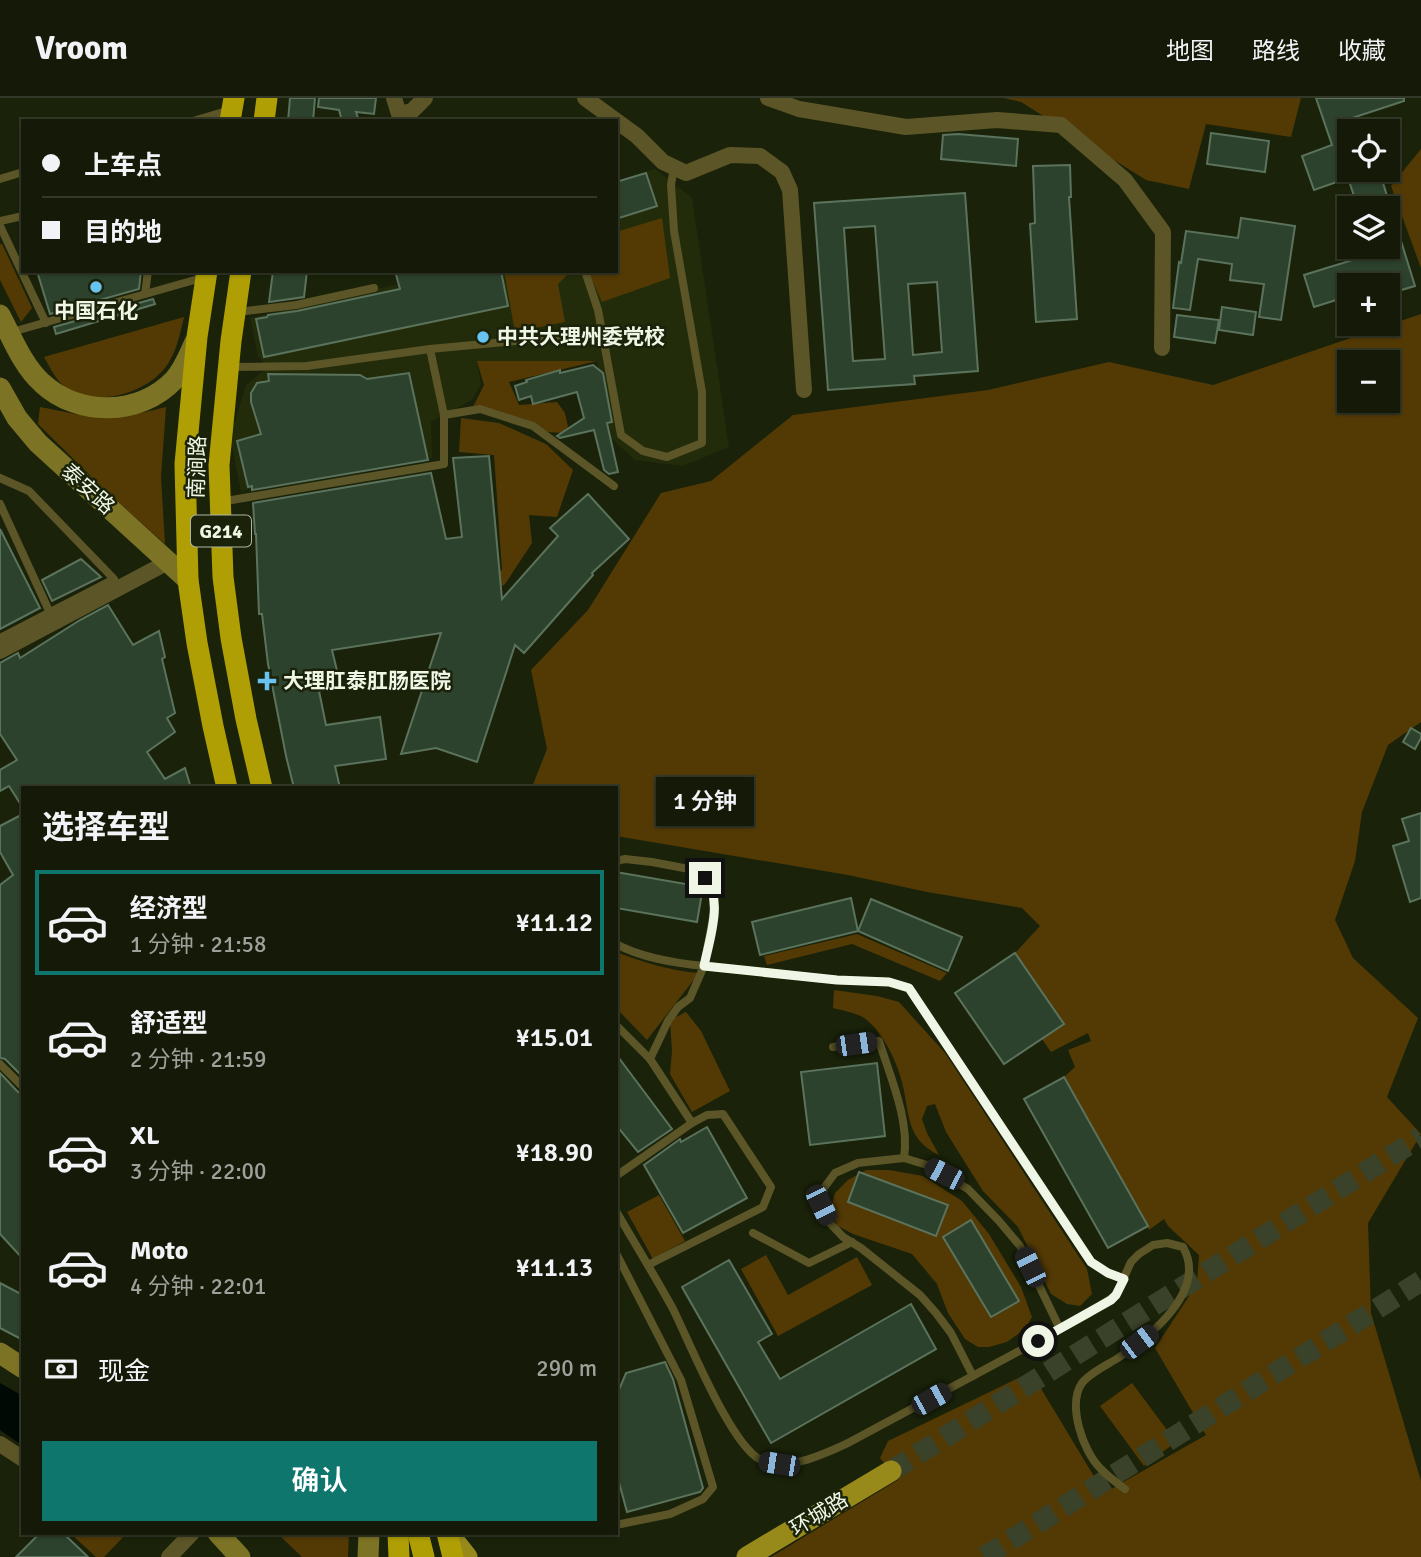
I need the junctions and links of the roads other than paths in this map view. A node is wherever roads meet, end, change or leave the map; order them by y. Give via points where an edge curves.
1 (268, 98) edge
2 (394, 98) edge
3 (425, 98) edge
4 (585, 98) edge
5 (768, 98) edge
6 (232, 109) edge
7 (401, 118) edge
8 (200, 119) edge
9 (264, 119) edge
10 (614, 119) edge
11 (618, 122) edge
12 (674, 167) junction
13 (21, 173) edge
14 (0, 179) edge
15 (21, 217) edge
16 (0, 223) edge
17 (21, 269) edge
18 (23, 273) edge
19 (148, 273) edge
20 (241, 273) edge
21 (586, 273) edge
22 (207, 274) edge
23 (374, 288) dead end
24 (145, 294) junction
25 (235, 313) junction
26 (46, 323) junction
27 (5, 324) edge
28 (603, 334) junction
29 (197, 337) junction
30 (1162, 348) dead end
31 (430, 349) junction
32 (229, 367) junction
33 (804, 390) dead end
34 (3, 402) edge
35 (444, 415) junction
36 (0, 478) edge
37 (614, 486) dead end
38 (220, 502) junction
39 (0, 504) edge
40 (168, 562) junction
41 (188, 580) junction
42 (50, 613) junction
43 (0, 639) edge
44 (0, 651) edge
45 (227, 786) edge
46 (262, 786) edge
47 (618, 861) edge
48 (618, 945) edge
49 (704, 966) junction
50 (618, 1028) edge
51 (833, 1047) dead end
52 (650, 1059) junction
53 (0, 1064) edge
54 (21, 1085) edge
55 (692, 1123) junction
56 (904, 1158) junction
57 (618, 1175) edge
58 (618, 1214) edge
59 (752, 1233) dead end
60 (852, 1242) junction
61 (618, 1257) edge
62 (648, 1265) junction
63 (1124, 1279) junction
64 (1059, 1329) junction
65 (0, 1353) edge
66 (21, 1367) edge
67 (973, 1376) junction
68 (0, 1444) edge
69 (21, 1458) edge
70 (891, 1471) tunnel mouth
71 (1125, 1489) dead end
72 (618, 1525) edge
73 (190, 1535) edge
74 (220, 1535) edge
75 (369, 1535) edge
76 (398, 1535) edge
77 (418, 1535) edge
78 (448, 1535) edge
79 (449, 1535) edge
80 (169, 1557) edge
81 (240, 1557) edge
82 (368, 1557) edge
83 (399, 1557) edge
84 (424, 1557) edge
85 (453, 1557) edge
86 (467, 1557) edge
87 (747, 1557) edge

1 - 9 highway
2 - 7 street
3 - 7 street
4 - 10 street
5 - 30 street via 799,109 906,127 997,120 1061,125 1125,180 1163,232
6 - 8 lane
11 - 12 street
12 - 28 lane via 674,231 702,392 702,443 667,457 643,451 621,435
12 - 33 street via 685,173 730,156 760,156 782,172 790,190
13 - 14 lane
15 - 16 lane
16 - 17 lane
18 - 26 lane
19 - 24 lane
20 - 25 highway, 南涧路 / G214
21 - 28 lane
22 - 24 lane
22 - 29 highway, 南涧路 / G214
23 - 25 lane
24 - 26 lane
25 - 32 highway, 南涧路 / G214
26 - 27 lane
27 - 29 main road via 42,383 91,407 131,405 164,389 179,373
28 - 31 lane
29 - 41 highway, 南涧路 / G214 via 185,464
31 - 32 lane via 307,366
31 - 35 lane
32 - 38 highway, 南涧路 / G214
34 - 40 main road, 泰安路 via 38,443
35 - 37 lane via 480,409 533,426
35 - 38 lane via 444,464
36 - 42 lane via 29,491 114,579
38 - 46 highway, 南涧路 / G214 via 231,638
39 - 42 lane
40 - 41 main road, 泰安路
40 - 44 street
41 - 45 highway, 南涧路 / G214
42 - 43 lane
47 - 49 lane via 689,869 712,885 715,907
48 - 49 lane
49 - 52 lane via 690,998 668,1021
49 - 63 lane via 889,982 909,988 1091,1262
50 - 52 lane
51 - 56 lane via 879,1041 900,1105
52 - 55 lane
53 - 54 lane
55 - 57 lane
55 - 62 lane via 707,1115 723,1114 771,1187 763,1207
56 - 60 lane via 858,1163 835,1173 824,1188 821,1205 829,1222
56 - 64 lane via 968,1189 999,1221 1020,1246
58 - 62 lane
59 - 60 lane via 809,1263
60 - 67 lane via 936,1312
61 - 72 lane via 681,1380 713,1487 703,1499 670,1514
62 - 67 lane via 729,1424 762,1461 779,1464 817,1457
63 - 64 lane via 1111,1300
63 - 71 lane via 1131,1262 1153,1245 1183,1247 1187,1255 1186,1283 1172,1311 1157,1328 1084,1381 1078,1391 1078,1424 1086,1447 1099,1468
64 - 67 lane
65 - 66 main road
68 - 69 street
70 - 87 main road, 环城路
73 - 80 street
74 - 81 main road
75 - 82 main road
76 - 83 highway
77 - 84 highway
78 - 85 highway
79 - 86 main road

